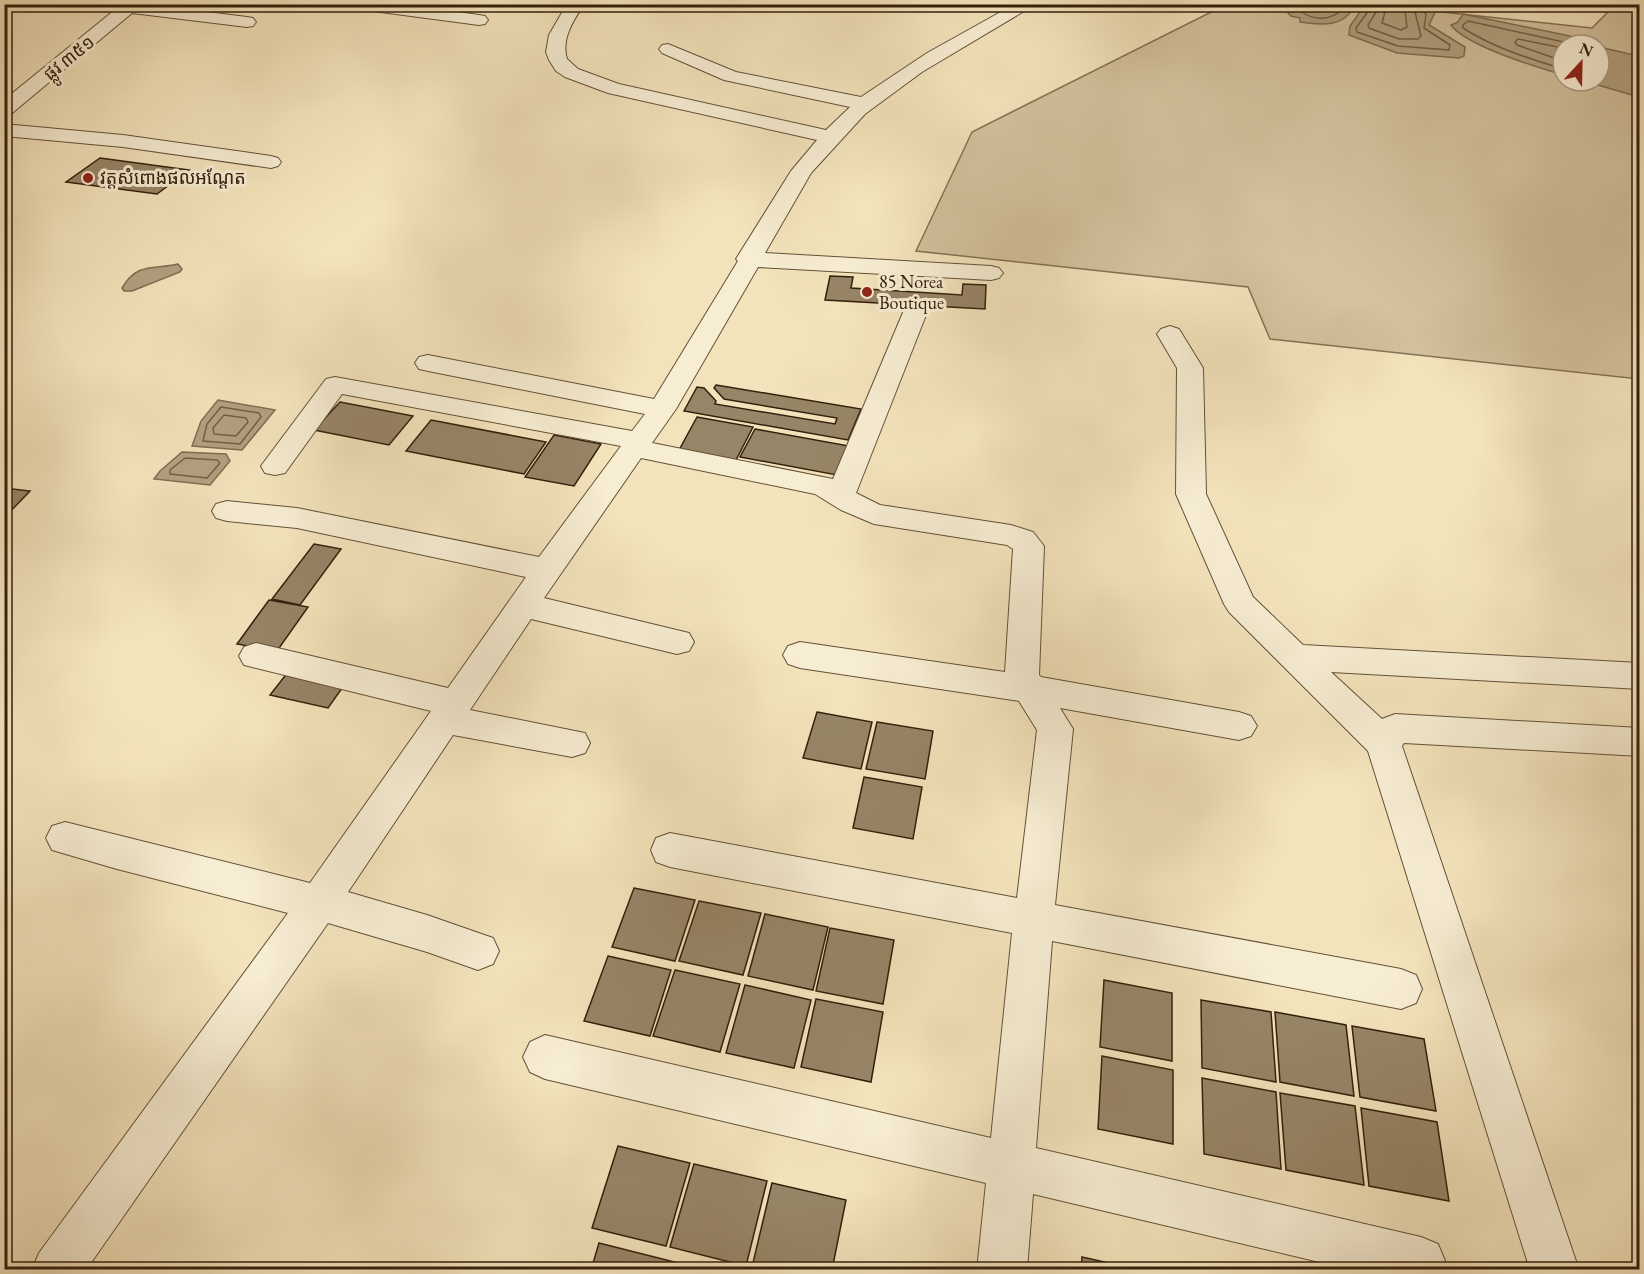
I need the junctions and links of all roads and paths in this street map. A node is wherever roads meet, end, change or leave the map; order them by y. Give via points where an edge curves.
1 (185, 4) edge
2 (358, 4) edge
3 (576, 4) edge
4 (1028, 4) edge
5 (131, 6) edge
6 (480, 20) dead end
7 (668, 50) dead end
8 (865, 104) junction
9 (4, 110) edge
10 (4, 130) edge
11 (829, 137) junction
12 (271, 162) dead end
13 (748, 259) junction
14 (991, 273) dead end
15 (916, 310) dead end
16 (1170, 334) dead end
17 (428, 363) dead end
18 (662, 409) junction
19 (637, 445) junction
20 (275, 466) dead end
21 (841, 495) junction
22 (227, 511) dead end
23 (547, 570) junction
24 (523, 605) junction
25 (677, 642) dead end
26 (800, 655) dead end
27 (256, 656) dead end
28 (1295, 657) junction
29 (1640, 676) edge
30 (1031, 689) junction
31 (450, 711) junction
32 (1239, 726) dead end
33 (1640, 742) edge
34 (572, 743) dead end
35 (1384, 744) junction
36 (65, 838) dead end
37 (670, 850) dead end
38 (320, 901) junction
39 (1034, 919) junction
40 (478, 951) dead end
41 (1401, 988) dead end
42 (545, 1057) dead end
43 (1011, 1165) junction
44 (1421, 1261) dead end
45 (56, 1269) edge
46 (1002, 1269) edge
47 (1556, 1269) edge

1 - 5 street via 253,19
2 - 6 street
3 - 11 street via 558,33 555,52 562,66 576,75 622,90
4 - 8 street
5 - 9 street, ផ្លូវ ៣៥១
7 - 8 street via 731,76
8 - 11 street
10 - 12 street via 57,133
11 - 13 street via 802,171
13 - 14 street
13 - 18 street
15 - 21 street
16 - 28 street via 1190,368 1191,494 1240,604
17 - 18 street
18 - 19 street
19 - 20 street via 335,385
19 - 21 street via 824,486
19 - 23 street
21 - 30 street via 874,514 1023,539 1029,546 1022,676
22 - 23 street via 297,518
23 - 24 street
24 - 25 street
24 - 31 street
26 - 30 street
27 - 31 street
28 - 29 street
28 - 35 street
30 - 32 street
30 - 39 street via 1055,729
31 - 34 street
31 - 38 street
33 - 35 street via 1395,728
35 - 47 street
36 - 38 street
37 - 39 street
38 - 40 street
38 - 45 street
39 - 41 street
39 - 43 street
42 - 43 street
43 - 44 street
43 - 46 street

